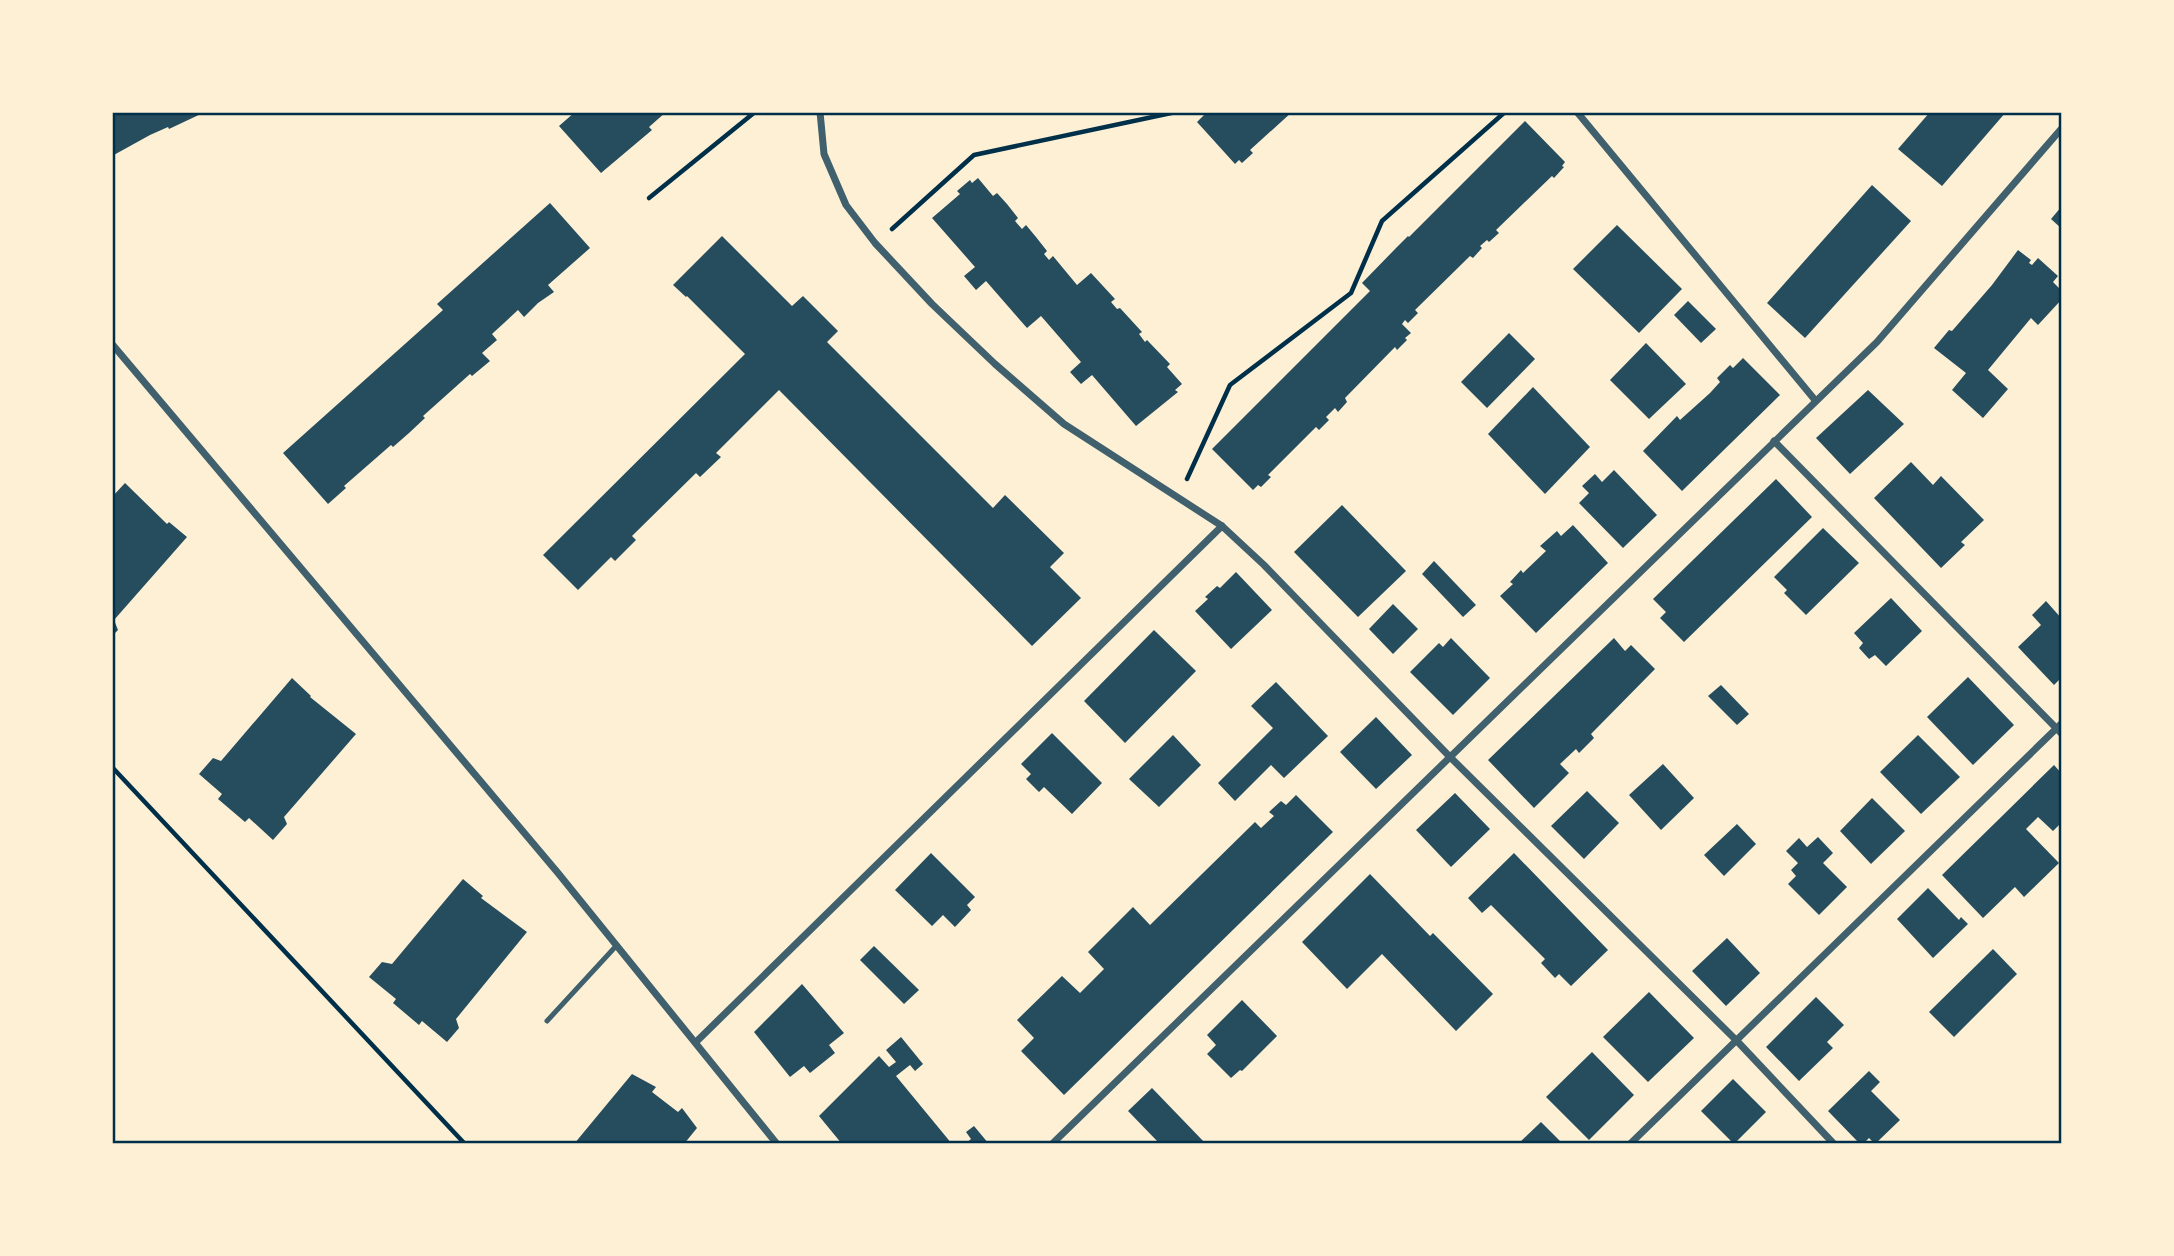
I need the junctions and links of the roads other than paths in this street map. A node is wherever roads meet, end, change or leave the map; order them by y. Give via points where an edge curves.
1 (820, 112) edge
2 (1577, 112) edge
3 (2062, 128) edge
4 (112, 344) edge
5 (1815, 400) junction
6 (1774, 440) junction
7 (1222, 526) junction
8 (2060, 728) edge
9 (1450, 757) junction
10 (617, 945) junction
11 (547, 1021) dead end
12 (1737, 1041) junction
13 (696, 1042) junction
14 (777, 1144) edge
15 (1052, 1144) edge
16 (1630, 1144) edge
17 (1834, 1144) edge

1 - 7 street via 824,154 846,205 932,304 1054,415
2 - 5 street
3 - 5 street via 1877,342
4 - 10 street
5 - 6 street
6 - 8 street
6 - 9 street
7 - 9 street
7 - 13 street
8 - 12 street
9 - 12 street
9 - 15 street
10 - 11 lane
10 - 13 street
12 - 16 street
12 - 17 street
13 - 14 street

